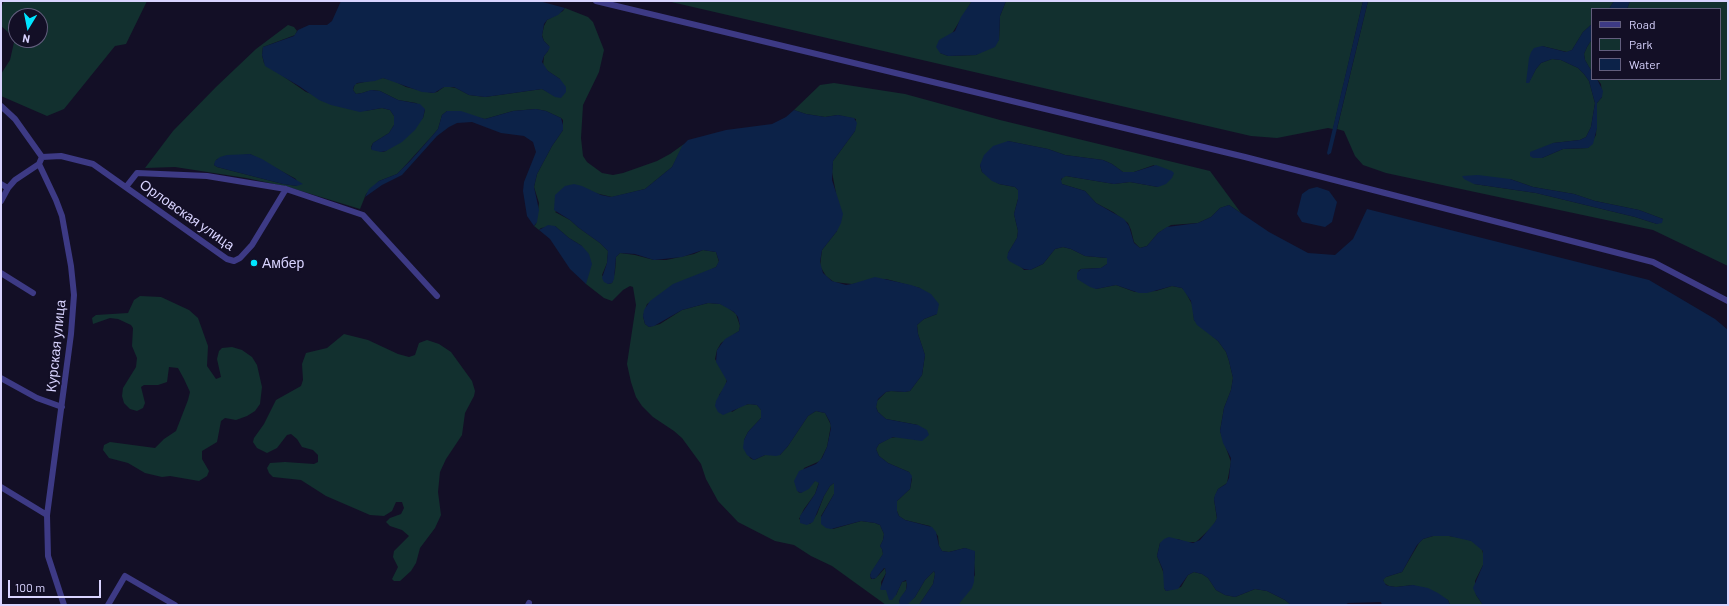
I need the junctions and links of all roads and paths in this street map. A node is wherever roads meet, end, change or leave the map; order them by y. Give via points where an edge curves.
1 (596, 1) edge
2 (1, 106) edge
3 (42, 157) junction
4 (39, 164) junction
5 (1, 184) edge
6 (126, 187) junction
7 (8, 188) junction
8 (286, 189) junction
9 (1, 201) edge
10 (1, 273) edge
11 (34, 293) dead end
12 (437, 296) dead end
13 (1728, 301) edge
14 (1, 378) edge
15 (62, 407) junction
16 (1, 487) edge
17 (47, 515) junction
18 (64, 605) edge
19 (108, 605) edge
20 (175, 605) edge

1 - 13 street via 1245,157 1654,262
2 - 3 street via 15,118
3 - 4 street
3 - 6 street, Орловская улица via 61,156 93,164
4 - 7 street via 15,180
4 - 15 street, Курская улица via 62,216 72,266 74,302
5 - 7 street
6 - 8 street via 137,173 207,176
6 - 8 street, Орловская улица via 227,259 234,261 252,245
7 - 9 street
8 - 12 street via 363,215
10 - 11 street
14 - 15 street via 37,398
15 - 17 street, Курская улица
16 - 17 street
17 - 18 street, Курская улица via 48,556
19 - 20 street via 125,576

